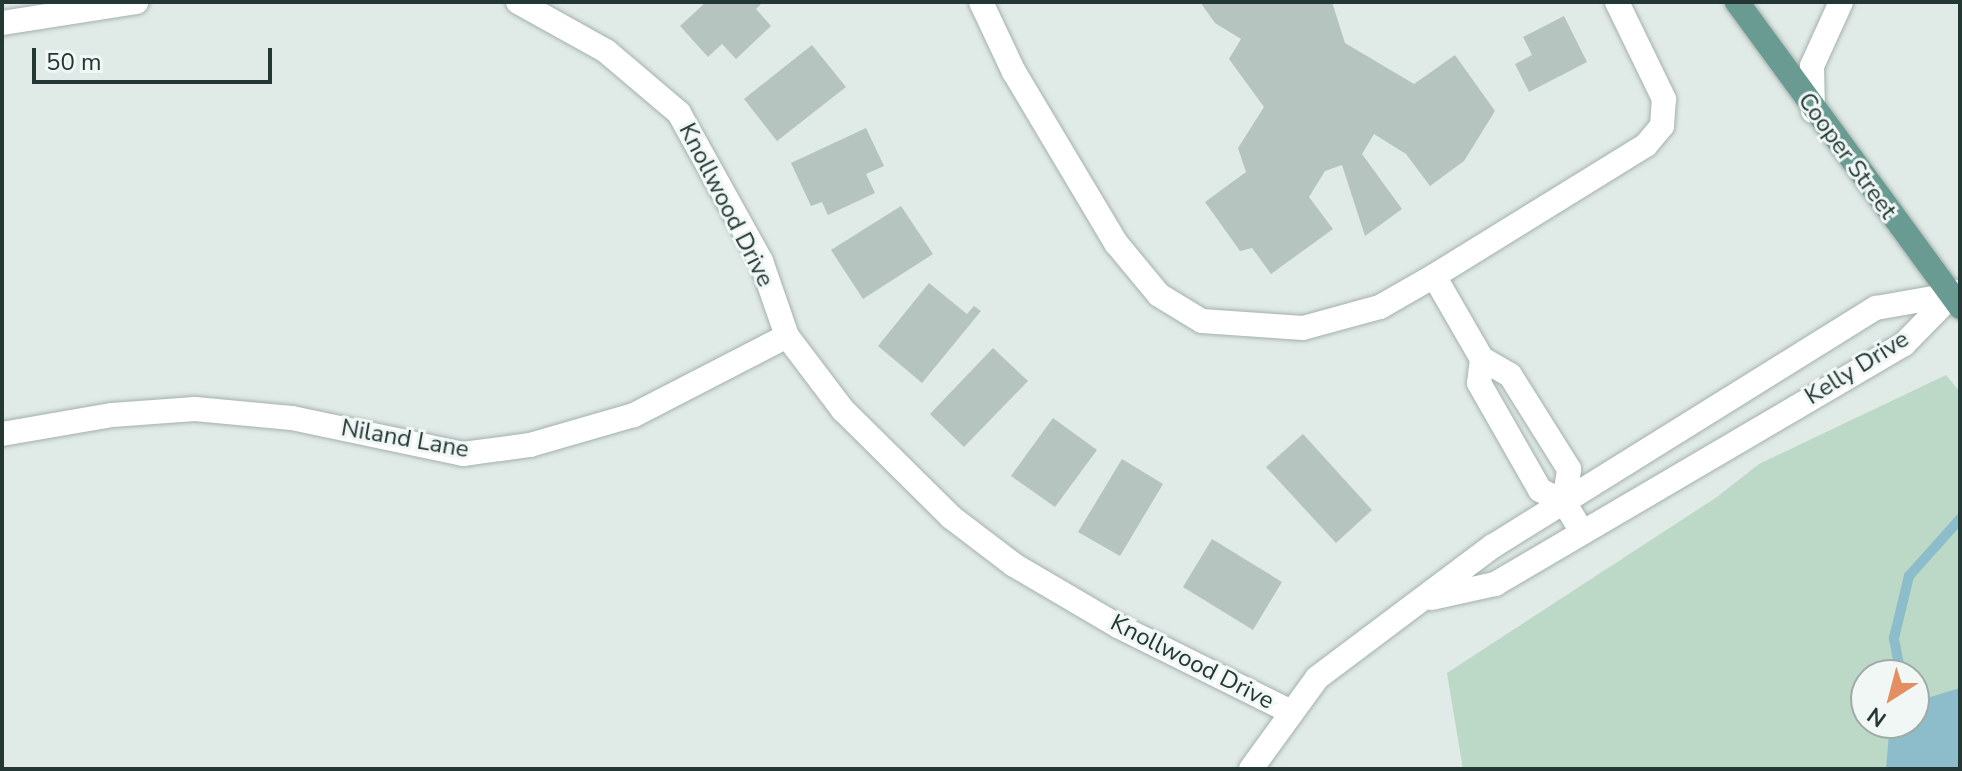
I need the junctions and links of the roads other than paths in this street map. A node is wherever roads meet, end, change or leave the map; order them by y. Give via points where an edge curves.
1 (136, 2) edge
2 (518, 2) edge
3 (981, 2) edge
4 (1617, 2) edge
5 (1737, 2) edge
6 (1841, 2) edge
7 (2, 23) edge
8 (1813, 111) junction
9 (1434, 276) junction
10 (1957, 297) edge
11 (787, 336) junction
12 (1482, 359) junction
13 (2, 434) edge
14 (1564, 502) junction
15 (1582, 532) junction
16 (1428, 600) junction
17 (1289, 711) junction
18 (1251, 769) edge

1 - 7 street
2 - 11 street, Knollwood Drive via 606,51 679,113 761,261
3 - 9 street via 1014,72 1116,243 1169,302 1202,321 1303,328 1380,307
4 - 9 street via 1664,99 1662,126 1646,145
5 - 8 main road, Cooper Street
6 - 8 street via 1812,66
8 - 10 main road, Cooper Street
9 - 12 street
10 - 14 street, Kelly Drive via 1876,308
10 - 15 street, Kelly Drive via 1904,344
11 - 13 street, Niland Lane via 634,415 592,431 477,452 403,443 292,418 195,409 112,415
11 - 17 street, Knollwood Drive via 891,462 1014,565 1118,626
12 - 14 street via 1479,383 1540,490
12 - 14 street via 1510,375 1569,469
14 - 15 street
14 - 16 street, Kelly Drive via 1493,546
15 - 16 street, Kelly Drive via 1495,584
16 - 17 street, Kelly Drive via 1317,678
17 - 18 street, Kelly Drive

